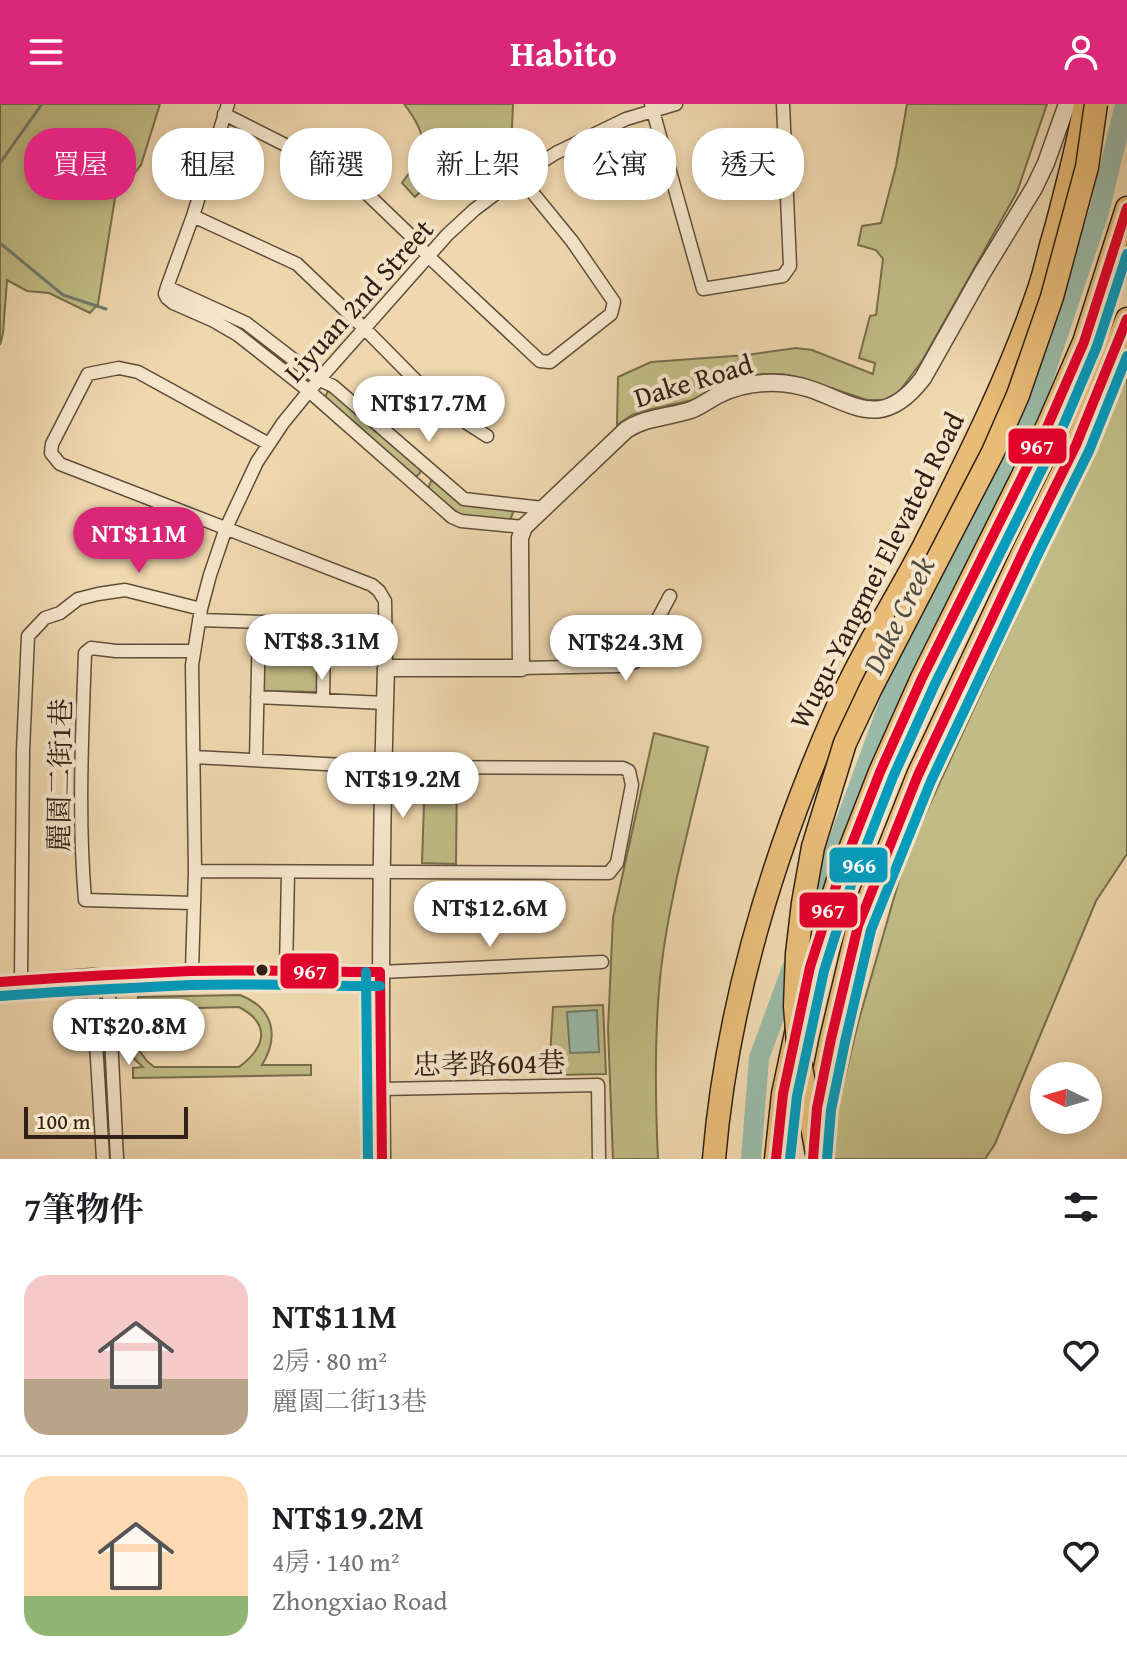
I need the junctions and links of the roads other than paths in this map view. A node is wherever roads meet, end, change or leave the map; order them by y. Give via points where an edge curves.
1 (676, 104) edge
2 (783, 104) edge
3 (1067, 104) edge
4 (1085, 104) edge
5 (1096, 104) edge
6 (652, 107) edge
7 (226, 109) edge
8 (548, 158) edge
9 (487, 200) edge
10 (539, 200) edge
11 (1127, 208) edge
12 (193, 216) junction
13 (428, 256) junction
14 (167, 287) junction
15 (1127, 319) edge
16 (364, 328) junction
17 (283, 353) junction
18 (275, 364) junction
19 (320, 380) junction
20 (309, 391) junction
21 (487, 436) dead end
22 (269, 444) junction
23 (432, 470) junction
24 (417, 485) junction
25 (543, 508) junction
26 (524, 527) junction
27 (226, 528) junction
28 (670, 596) dead end
29 (200, 614) junction
30 (259, 623) junction
31 (194, 651) junction
32 (386, 668) junction
33 (521, 668) junction
34 (257, 697) junction
35 (323, 700) junction
36 (385, 703) junction
37 (194, 757) junction
38 (256, 760) junction
39 (382, 767) junction
40 (195, 871) junction
41 (383, 871) junction
42 (288, 872) junction
43 (193, 903) junction
44 (602, 962) dead end
45 (192, 971) junction
46 (286, 971) junction
47 (380, 972) junction
48 (92, 975) junction
49 (108, 976) junction
50 (21, 980) junction
51 (0, 982) edge
52 (381, 1089) junction
53 (103, 1159) edge
54 (117, 1159) edge
55 (382, 1159) edge
56 (599, 1159) edge
57 (714, 1159) edge
58 (776, 1159) edge
59 (815, 1159) edge

1 - 6 street, Liyuan 2nd Street
2 - 6 street via 790,266 783,276 703,289
3 - 25 street, Dake Road via 1034,188 923,378 899,404 870,410 796,385 739,387 626,430
4 - 57 highway, Wugu-Yangmei Elevated Road via 1039,286 1013,355 929,535 838,705 784,841 738,1005
5 - 59 highway, Wugu-Yangmei Elevated Road, bridge via 1087,167 1052,297 1018,395 845,743 813,847 795,1006
6 - 8 street, Liyuan 2nd Street
7 - 12 street
7 - 13 street via 360,187
9 - 13 street, Liyuan 2nd Street
10 - 13 street via 614,302 611,314 550,362 540,361
11 - 58 highway via 1084,342 1060,398 922,678 839,877 810,967 783,1094
12 - 14 street
12 - 16 street via 297,264
13 - 16 street, Liyuan 2nd Street
14 - 17 street via 246,323
14 - 18 street via 165,294 173,303 225,327
15 - 59 highway via 1076,445 918,775 858,926 817,1108
16 - 19 street, Liyuan 2nd Street
16 - 21 street via 442,407
17 - 18 street
17 - 19 street
18 - 20 street
19 - 20 street, Liyuan 2nd Street
19 - 23 street
20 - 22 street, Liyuan 2nd Street
20 - 24 street
22 - 27 street, Liyuan 2nd Street
22 - 27 street via 138,372 119,368 88,374 52,444 51,453 60,464
23 - 24 street
23 - 25 street via 470,501
24 - 26 street via 461,521
25 - 26 street, Dake Road
26 - 33 street
27 - 29 street, Liyuan 2nd Street
27 - 32 street via 379,591 385,601
28 - 33 street via 635,662
29 - 30 street
29 - 31 street, Liyuan 2nd Street
29 - 50 street via 125,590 78,599 45,618 28,636
30 - 34 street
30 - 35 street via 324,624
31 - 37 street, Liyuan 2nd Street
31 - 43 street, 麗園二街1巷 via 91,648 85,653 81,771 85,900
32 - 33 street
32 - 36 street
34 - 35 street
34 - 38 street
35 - 36 street
36 - 39 street
37 - 38 street
37 - 40 street, Liyuan 2nd Street
38 - 39 street
39 - 41 street
39 - 41 street via 623,768 632,785 617,863 609,873
40 - 42 street
40 - 43 street, Liyuan 2nd Street
41 - 42 street
41 - 47 street
42 - 46 street
43 - 45 street, Liyuan 2nd Street
44 - 47 street
45 - 46 street
45 - 49 street
46 - 47 street
47 - 52 street
48 - 49 street
48 - 50 street
48 - 53 street
49 - 54 street
50 - 51 street
52 - 55 street
52 - 56 street, 忠孝路604巷 via 598,1085

